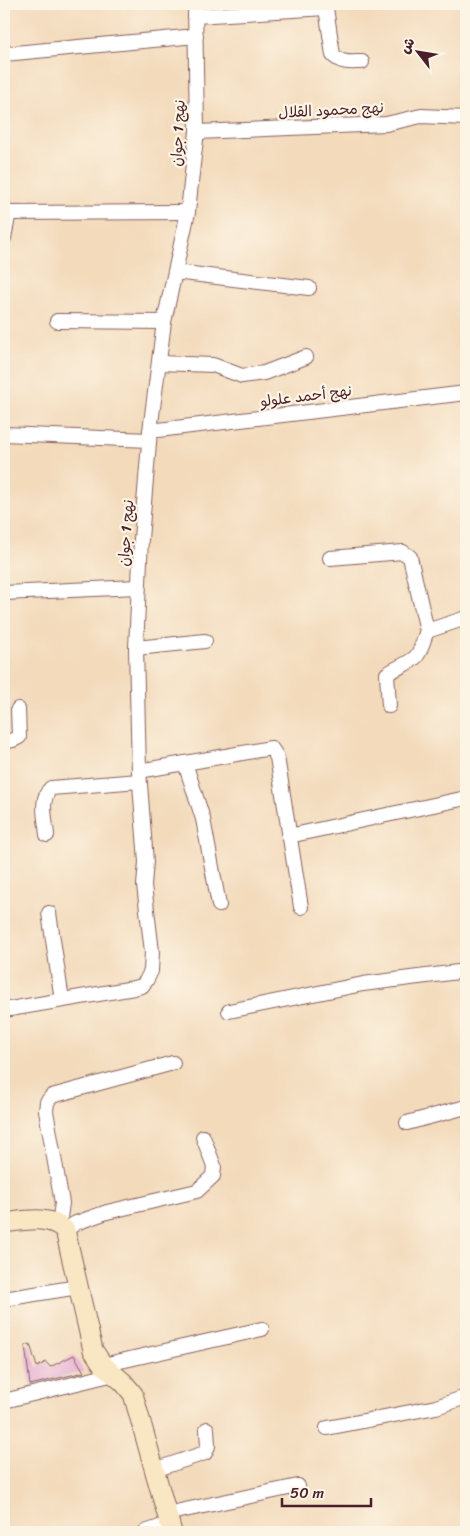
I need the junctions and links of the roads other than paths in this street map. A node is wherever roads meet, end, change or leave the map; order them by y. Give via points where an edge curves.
1 (195, 10) edge
2 (196, 36) junction
3 (4, 54) edge
4 (362, 62) dead end
5 (466, 118) edge
6 (197, 132) junction
7 (7, 212) edge
8 (188, 212) junction
9 (4, 238) edge
10 (175, 272) junction
11 (309, 288) dead end
12 (57, 321) dead end
13 (164, 322) junction
14 (306, 357) dead end
15 (159, 363) junction
16 (466, 393) edge
17 (4, 434) edge
18 (149, 436) junction
19 (330, 558) dead end
20 (138, 587) junction
21 (4, 593) edge
22 (466, 618) edge
23 (427, 631) junction
24 (205, 641) dead end
25 (136, 648) junction
26 (389, 706) dead end
27 (18, 709) dead end
28 (4, 742) edge
29 (185, 763) junction
30 (139, 776) junction
31 (466, 798) edge
32 (47, 835) dead end
33 (290, 836) junction
34 (219, 905) dead end
35 (301, 907) dead end
36 (49, 913) dead end
37 (466, 971) edge
38 (62, 1000) junction
39 (4, 1010) edge
40 (229, 1011) dead end
41 (173, 1063) dead end
42 (466, 1108) edge
43 (407, 1122) dead end
44 (203, 1137) dead end
45 (4, 1223) edge
46 (62, 1227) junction
47 (78, 1287) junction
48 (4, 1299) edge
49 (262, 1329) dead end
50 (109, 1370) junction
51 (466, 1397) edge
52 (4, 1401) edge
53 (327, 1428) dead end
54 (207, 1429) dead end
55 (154, 1470) junction
56 (298, 1486) dead end
57 (169, 1523) edge
58 (145, 1532) edge

1 - 2 street, نهج 1 جوان
1 - 4 street via 326,8 333,55 339,61
2 - 3 street
2 - 6 street, نهج 1 جوان
5 - 6 street, نهج محمود القلال via 421,116 386,124
6 - 8 street, نهج 1 جوان
7 - 8 street
7 - 9 street
8 - 10 street, نهج 1 جوان
10 - 11 street
10 - 13 street, نهج 1 جوان
12 - 13 street
13 - 15 street, نهج 1 جوان
14 - 15 street via 264,373 242,376 213,365
15 - 18 street, نهج 1 جوان
16 - 18 street, نهج أحمد علولو
17 - 18 street, نهج أحمد علولو
18 - 20 street, نهج 1 جوان
19 - 23 street via 403,552 410,557
20 - 21 street
20 - 25 street, نهج 1 جوان
22 - 23 street
23 - 26 street via 414,660 387,674
24 - 25 street
25 - 30 street, نهج 1 جوان
27 - 28 street via 19,737
29 - 30 street
29 - 33 street via 271,748 277,757
29 - 34 street via 203,819
30 - 32 street via 51,788 45,800
30 - 38 street, نهج 1 جوان via 151,971 142,986
31 - 33 street
33 - 35 street
36 - 38 street
37 - 40 street via 362,984
38 - 39 street, نهج 1 جوان
41 - 46 street via 52,1096 47,1102 62,1203
42 - 43 street
44 - 46 street via 214,1166 213,1176 197,1191 106,1212
45 - 46 street via 46,1219
46 - 47 street
47 - 48 street
47 - 50 street via 93,1350
49 - 50 street
50 - 52 street
50 - 55 street via 134,1394
51 - 53 street via 436,1407
54 - 55 street via 205,1453
55 - 57 street
56 - 57 street
57 - 58 street

